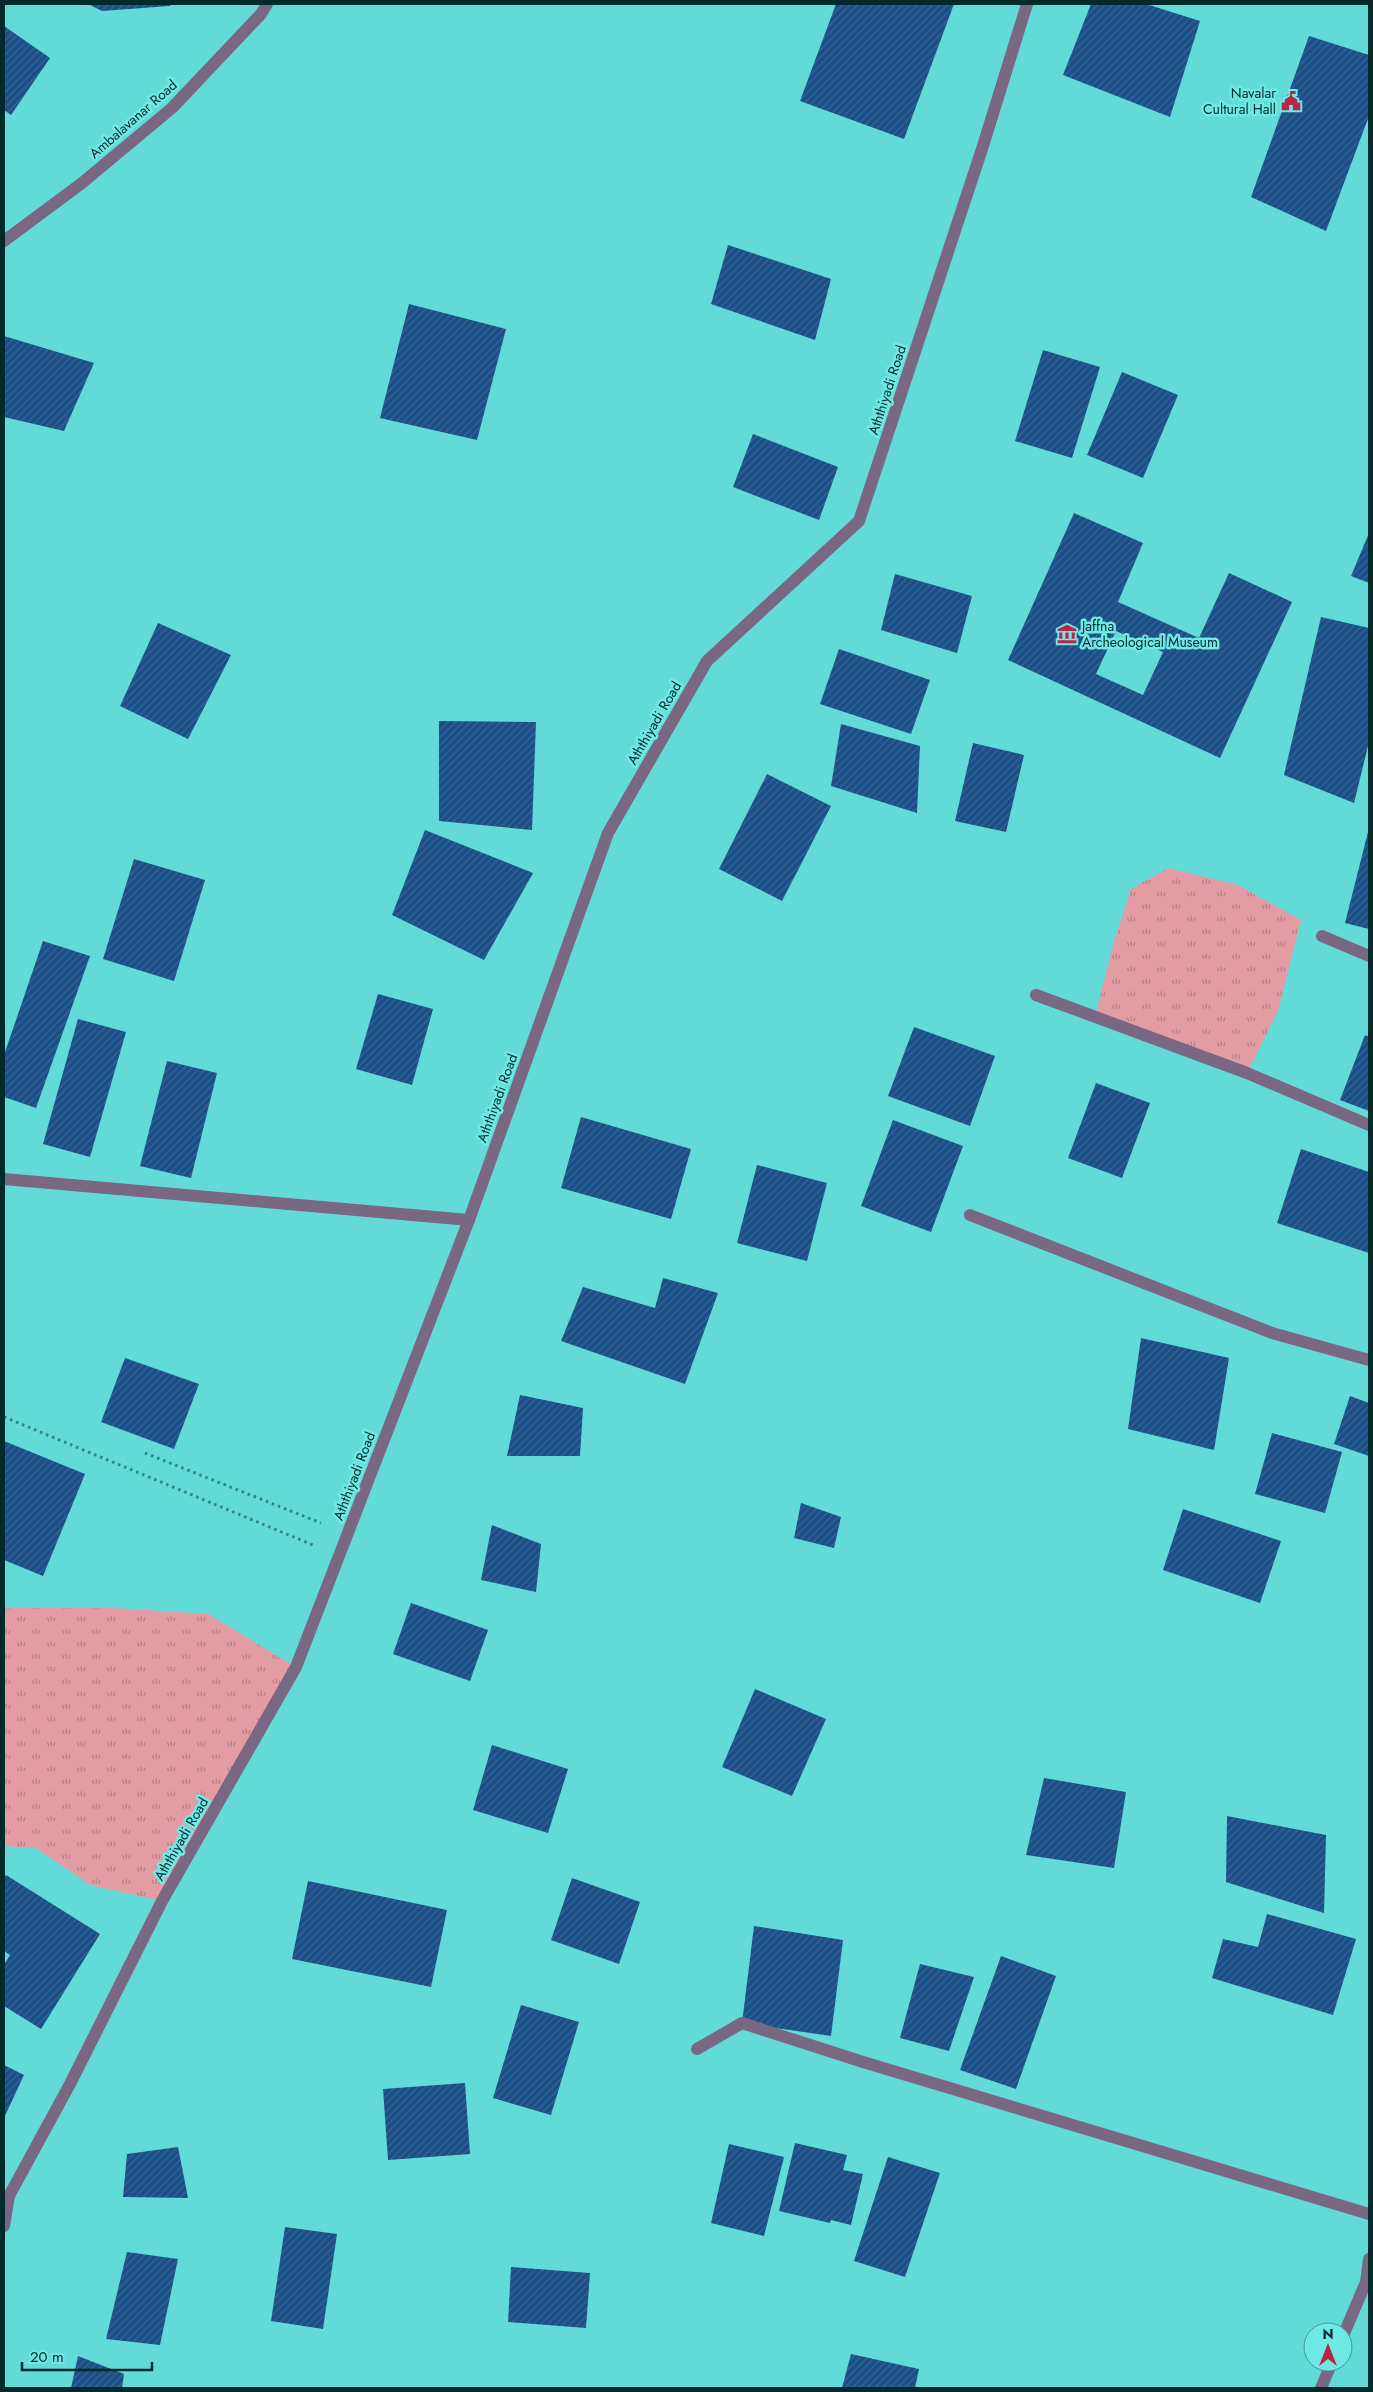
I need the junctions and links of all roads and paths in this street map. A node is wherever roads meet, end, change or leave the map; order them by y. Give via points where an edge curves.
1 (267, 4) edge
2 (1027, 4) edge
3 (4, 241) edge
4 (1322, 936) dead end
5 (1369, 956) edge
6 (1036, 995) dead end
7 (1369, 1125) edge
8 (4, 1179) edge
9 (970, 1215) dead end
10 (469, 1220) junction
11 (1369, 1360) edge
12 (4, 1418) edge
13 (144, 1453) dead end
14 (348, 1534) junction
15 (339, 1556) junction
16 (697, 2049) dead end
17 (1369, 2214) edge
18 (4, 2226) edge
19 (1369, 2260) edge
20 (1349, 2322) edge
21 (1328, 2372) edge
22 (1321, 2388) edge

1 - 3 street, Ambalavanar Road via 172,108 82,183
2 - 10 street, Aththiyadi Road via 859,521 707,661 608,833
4 - 5 street
6 - 7 street via 1247,1073
8 - 10 street
9 - 11 street via 1272,1332
10 - 14 street, Aththiyadi Road
12 - 15 path
13 - 14 path
14 - 15 street, Aththiyadi Road
15 - 18 street, Aththiyadi Road via 296,1667 162,1901 70,2084 9,2196
16 - 17 street via 742,2023
19 - 20 street via 1366,2282
21 - 22 street

